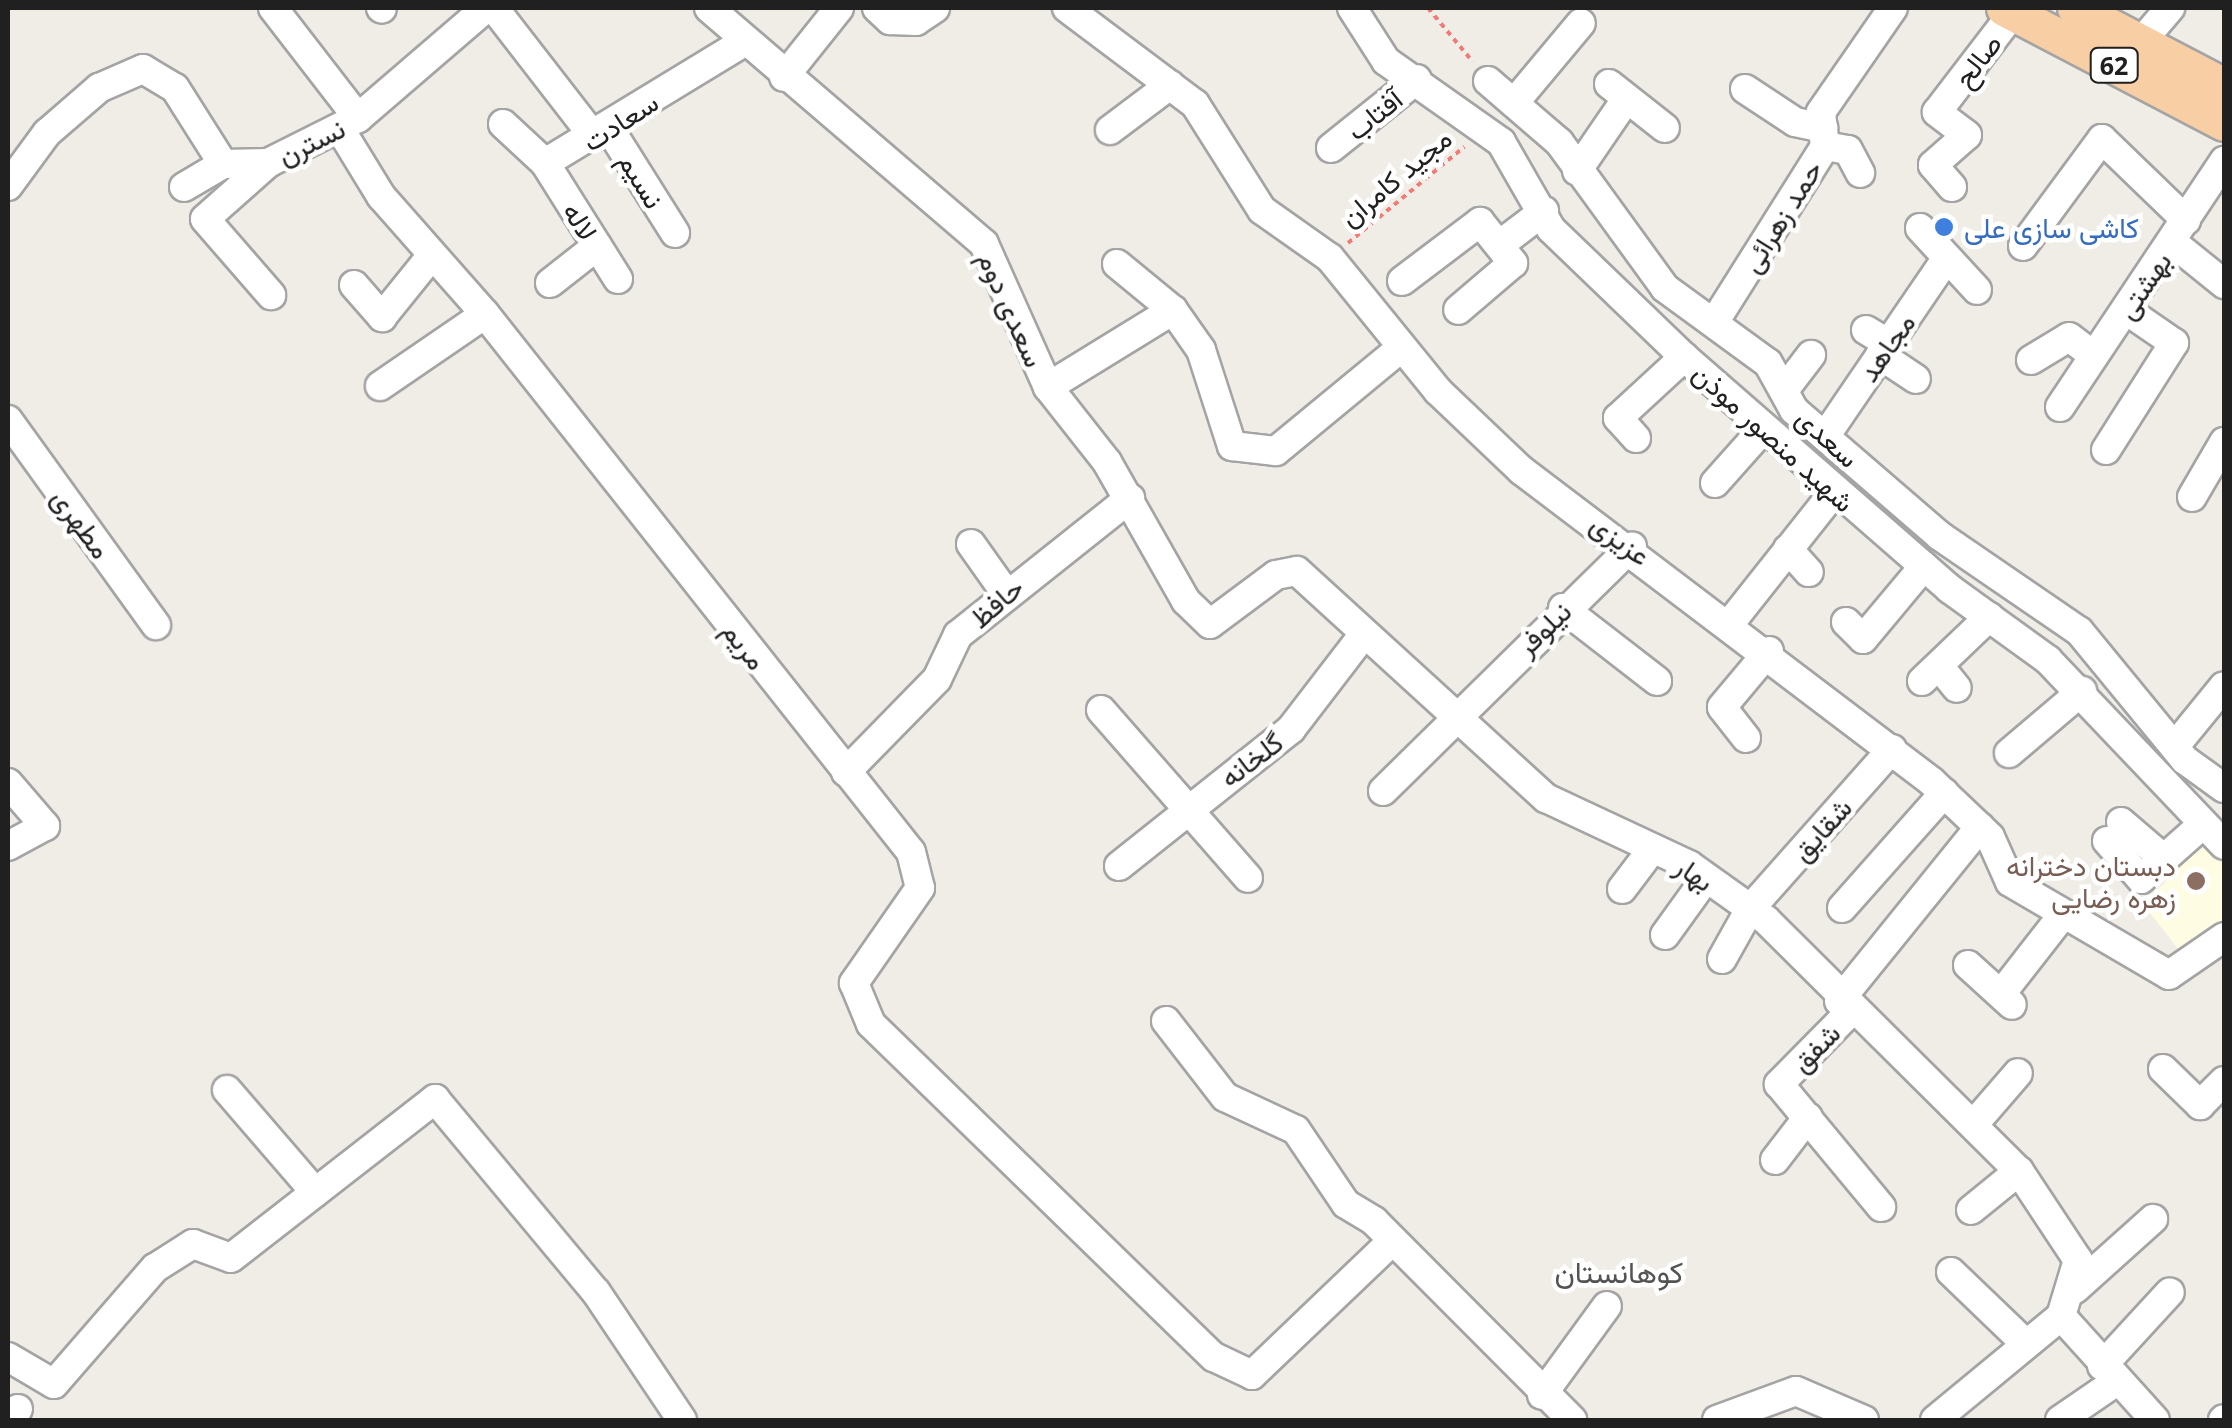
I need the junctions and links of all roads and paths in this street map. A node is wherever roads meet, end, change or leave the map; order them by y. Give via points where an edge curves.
1 (273, 8) edge
2 (486, 8) edge
3 (494, 8) edge
4 (709, 8) edge
5 (838, 8) edge
6 (877, 8) edge
7 (935, 8) edge
8 (1067, 8) edge
9 (1352, 8) edge
10 (1428, 8) edge
11 (1893, 8) edge
12 (2075, 8) edge
13 (2170, 8) edge
14 (2008, 10) edge
15 (1581, 22) dead end
16 (2140, 42) junction
17 (741, 44) junction
18 (784, 77) junction
19 (1417, 80) junction
20 (1488, 80) joint
21 (1170, 85) junction
22 (2224, 86) edge
23 (1745, 88) dead end
24 (1522, 110) junction
25 (349, 123) junction
26 (2224, 123) edge
27 (503, 124) dead end
28 (1665, 128) dead end
29 (1110, 130) dead end
30 (602, 132) junction
31 (1494, 135) junction
32 (1824, 137) junction
33 (1332, 148) dead end
34 (2224, 161) edge
35 (544, 162) junction
36 (268, 163) junction
37 (224, 164) junction
38 (1577, 171) junction
39 (1860, 173) dead end
40 (8, 186) edge
41 (184, 187) dead end
42 (1952, 187) dead end
43 (1544, 211) junction
44 (1920, 228) dead end
45 (2179, 231) junction
46 (675, 233) dead end
47 (1502, 244) junction
48 (597, 246) junction
49 (2024, 246) dead end
50 (432, 255) junction
51 (1330, 258) junction
52 (1946, 260) junction
53 (1117, 264) dead end
54 (618, 279) dead end
55 (1402, 281) dead end
56 (550, 282) dead end
57 (2224, 284) edge
58 (354, 285) dead end
59 (1977, 290) dead end
60 (270, 295) dead end
61 (1174, 310) junction
62 (1458, 310) dead end
63 (2126, 310) junction
64 (486, 314) junction
65 (1714, 322) junction
66 (1878, 343) junction
67 (1401, 348) junction
68 (1811, 355) dead end
69 (2094, 356) junction
70 (1684, 357) junction
71 (2031, 360) dead end
72 (1916, 379) dead end
73 (380, 386) dead end
74 (1048, 386) junction
75 (1785, 389) junction
76 (2060, 407) dead end
77 (8, 420) edge
78 (1764, 428) junction
79 (1826, 434) junction
80 (1636, 438) dead end
81 (2224, 442) edge
82 (2106, 450) dead end
83 (1715, 483) dead end
84 (1835, 491) junction
85 (2192, 497) dead end
86 (1130, 498) junction
87 (971, 544) dead end
88 (1632, 546) junction
89 (1788, 549) junction
90 (1924, 566) junction
91 (1810, 572) dead end
92 (1005, 592) junction
93 (1563, 608) junction
94 (1989, 617) junction
95 (1730, 622) junction
96 (1846, 622) dead end
97 (1210, 624) joint
98 (156, 625) dead end
99 (1364, 634) junction
100 (1769, 651) junction
101 (1656, 681) dead end
102 (2224, 686) edge
103 (1957, 688) dead end
104 (2082, 691) junction
105 (1101, 710) dead end
106 (1456, 713) junction
107 (1746, 738) dead end
108 (2175, 746) junction
109 (1892, 748) junction
110 (2009, 754) dead end
111 (846, 772) junction
112 (8, 783) edge
113 (2224, 788) edge
114 (1383, 791) dead end
115 (1944, 793) junction
116 (1189, 804) junction
117 (2202, 825) junction
118 (1980, 827) junction
119 (2114, 831) dead end
120 (2224, 845) edge
121 (8, 846) edge
122 (1653, 848) junction
123 (1119, 866) dead end
124 (1248, 878) dead end
125 (1704, 881) junction
126 (1622, 889) dead end
127 (1842, 908) dead end
128 (1750, 909) junction
129 (2062, 916) junction
130 (1665, 935) dead end
131 (2224, 937) edge
132 (1722, 959) dead end
133 (1968, 965) dead end
134 (1845, 1006) junction
135 (1166, 1021) dead end
136 (2163, 1069) dead end
137 (2018, 1073) dead end
138 (2224, 1081) edge
139 (227, 1090) dead end
140 (1808, 1117) junction
141 (1974, 1124) junction
142 (1774, 1160) dead end
143 (2019, 1171) junction
144 (315, 1192) junction
145 (1881, 1208) dead end
146 (1972, 1210) dead end
147 (2154, 1219) dead end
148 (1391, 1242) junction
149 (1950, 1272) dead end
150 (2074, 1290) junction
151 (2170, 1292) dead end
152 (1608, 1306) dead end
153 (2061, 1316) junction
154 (2025, 1343) junction
155 (8, 1357) edge
156 (2110, 1374) junction
157 (1542, 1395) junction
158 (682, 1420) edge
159 (1572, 1420) edge
160 (1717, 1420) edge
161 (1864, 1420) edge
162 (1935, 1420) edge
163 (2060, 1420) edge
164 (2155, 1420) edge

1 - 25 street, مریم
2 - 25 street, نسترن
3 - 30 street, نسیم
4 - 17 street, سعدی دوم
5 - 18 street
6 - 7 street via 916,21
8 - 21 street, عزیزی
9 - 19 street, شهید منصور موذن via 1386,61
10 - 20 path
11 - 32 street, حمد زهرائی via 1820,112
12 - 16 main road, 62
13 - 16 street
14 - 26 main road, 62
14 - 42 street, صالح via 1936,112 1967,135 1933,165
15 - 24 street
16 - 22 main road, 62
17 - 18 street, سعدی دوم
17 - 30 street, سعادت
18 - 74 street, سعدی دوم via 933,192 984,244
19 - 31 street, شهید منصور موذن
19 - 33 street, آفتاب
20 - 24 street, سعدی
21 - 29 street
21 - 51 street, عزیزی via 1195,104 1262,210
23 - 32 street
24 - 31 street
24 - 38 street, سعدی
25 - 36 street, نسترن
25 - 50 street, مریم
27 - 35 street
28 - 38 street via 1617,93
30 - 35 street, سعادت
30 - 46 street, نسیم
31 - 43 street, شهید منصور موذن
31 - 51 path, مجید کامران
32 - 39 street via 1848,150
32 - 65 street, حمد زهرائی
34 - 45 street, بهشتی
35 - 48 street, لاله
36 - 37 street, نسترن
36 - 60 street via 206,219
37 - 40 street via 175,88 143,70 86,99
37 - 41 street
38 - 65 street, سعدی via 1665,288
43 - 47 street
43 - 70 street, شهید منصور موذن
44 - 52 street
45 - 49 street via 2102,139
45 - 57 street
45 - 63 street, بهشتی
47 - 55 street via 1480,222
47 - 62 street via 1514,263
48 - 54 street, لاله
48 - 56 street
50 - 58 street via 382,317
50 - 64 street, مریم
51 - 67 street, عزیزی
52 - 59 street
52 - 66 street, مجاهد
53 - 61 street
61 - 67 street via 1201,350 1232,446 1276,451
61 - 74 street
63 - 69 street, بهشتی
63 - 82 street via 2174,343
64 - 73 street
64 - 111 street, مریم
65 - 75 street, سعدی via 1768,363
66 - 72 street
66 - 79 street, مجاهد
67 - 88 street, عزیزی via 1520,470
68 - 75 street
69 - 71 street via 2069,337
69 - 76 street, بهشتی
70 - 78 street, شهید منصور موذن
70 - 80 street via 1618,418
74 - 86 street, سعدی دوم
75 - 79 street, سعدی via 1794,410
77 - 98 street, مطهری
78 - 83 street
78 - 84 street, شهید منصور موذن
79 - 108 street, سعدی via 1940,536 2079,632
81 - 85 street
84 - 89 street
84 - 90 street, شهید منصور موذن
86 - 92 street, حافظ
86 - 97 street, سعدی دوم via 1186,601
87 - 92 street
88 - 93 street, نیلوفر
88 - 95 street, عزیزی
89 - 91 street
89 - 95 street
90 - 94 street, شهید منصور موذن
90 - 96 street via 1863,639
92 - 111 street, حافظ
93 - 101 street
93 - 106 street, نیلوفر
94 - 103 street via 1930,674
94 - 104 street, شهید منصور موذن
95 - 100 street, عزیزی
97 - 99 street, بهار via 1276,575 1297,570
99 - 106 street, بهار
99 - 116 street, گلخانه via 1292,728
100 - 107 street via 1722,707
100 - 109 street, عزیزی
102 - 108 street
104 - 110 street
104 - 117 street, شهید منصور موذن
105 - 116 street
106 - 114 street, نیلوفر
106 - 122 street, بهار via 1546,798
108 - 113 street, سعدی
109 - 115 street, عزیزی
109 - 128 street, شقایق
111 - 148 street, مریم via 910,852 920,888 854,983 871,1024 1214,1357 1252,1375
112 - 121 street via 45,826
115 - 118 street, عزیزی
115 - 127 street
116 - 123 street, گلخانه
116 - 124 street
117 - 119 street via 2141,879
117 - 120 street, شهید منصور موذن
118 - 129 street, عزیزی via 2010,882
118 - 134 street, شفق
122 - 125 street, بهار
122 - 126 street
125 - 128 street, بهار
125 - 130 street
128 - 132 street, شقایق
128 - 134 street, بهار
129 - 131 street, عزیزی via 2169,975
129 - 133 street via 2007,1000
134 - 140 street, شفق via 1779,1084
134 - 141 street, بهار
135 - 148 street via 1225,1097 1296,1130 1346,1204
136 - 138 street via 2200,1105
137 - 141 street
139 - 144 street
140 - 142 street
140 - 145 street
141 - 143 street, بهار
143 - 146 street
143 - 150 street, بهار via 2078,1260
144 - 155 street via 231,1258 193,1244 155,1268 54,1384
144 - 158 street via 435,1099 596,1292
147 - 150 street
148 - 157 street
149 - 154 street
150 - 153 street
151 - 156 street
152 - 157 street
153 - 154 street
153 - 156 street
154 - 162 street
156 - 163 street
156 - 164 street
157 - 159 street
160 - 161 street via 1796,1390

